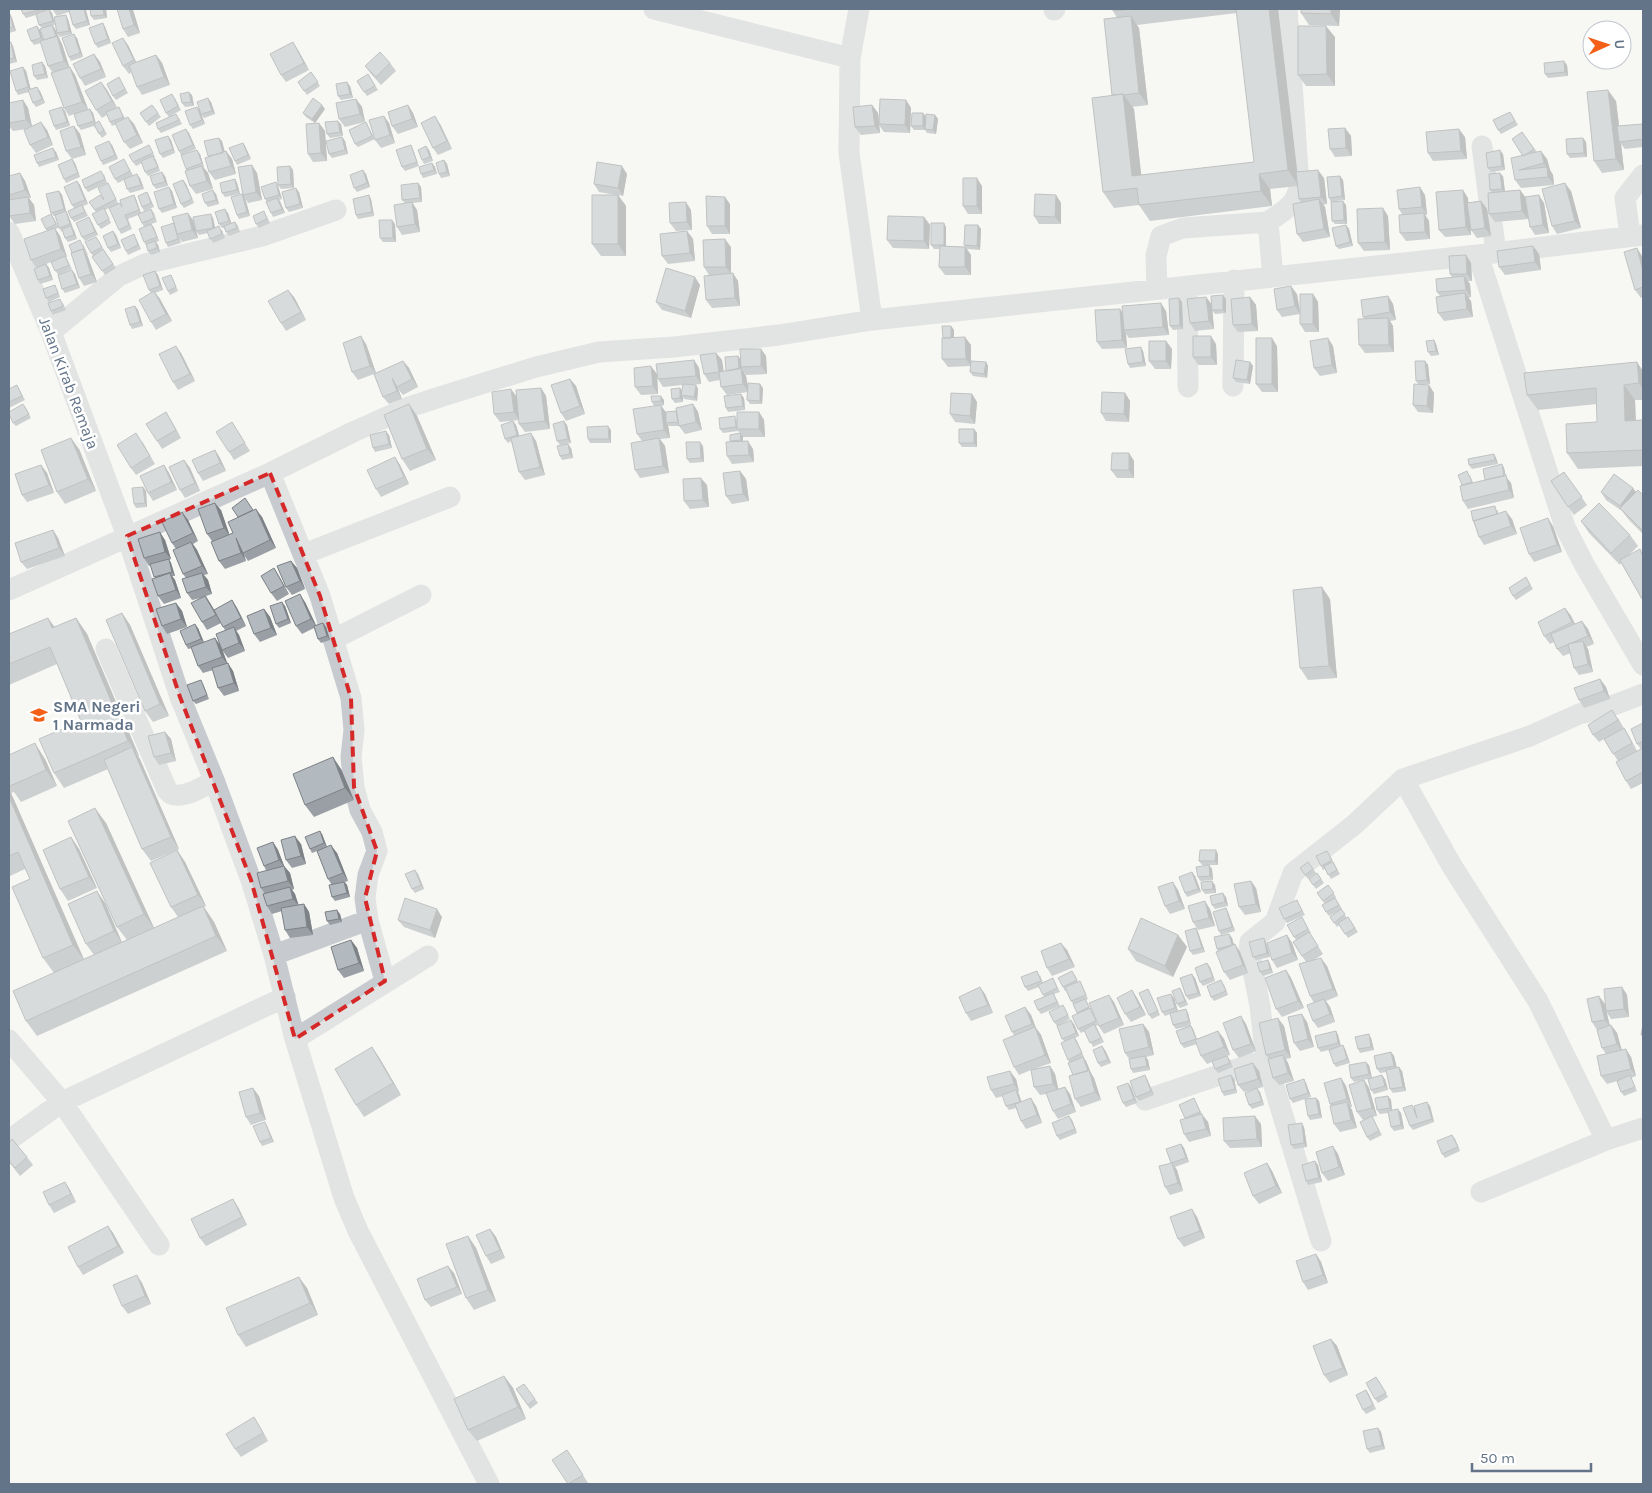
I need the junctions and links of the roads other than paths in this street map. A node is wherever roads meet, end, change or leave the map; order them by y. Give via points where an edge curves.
1 (654, 9) edge
2 (859, 9) edge
3 (1287, 9) edge
4 (850, 58) junction
5 (1482, 146) dead end
6 (1643, 175) edge
7 (1636, 191) edge
8 (336, 210) dead end
9 (1268, 222) junction
10 (1636, 235) edge
11 (10, 241) edge
12 (1487, 254) junction
13 (1274, 277) junction
14 (1234, 280) junction
15 (1187, 286) junction
16 (1157, 289) junction
17 (872, 320) junction
18 (51, 332) junction
19 (1234, 386) dead end
20 (1188, 387) dead end
21 (270, 472) junction
22 (450, 497) dead end
23 (117, 541) junction
24 (304, 554) junction
25 (9, 590) edge
26 (421, 595) dead end
27 (334, 639) junction
28 (106, 649) dead end
29 (1643, 665) edge
30 (1643, 694) edge
31 (1403, 779) junction
32 (205, 785) junction
33 (368, 920) junction
34 (274, 955) junction
35 (428, 956) dead end
36 (385, 981) junction
37 (272, 1003) junction
38 (295, 1039) junction
39 (9, 1040) edge
40 (1266, 1060) junction
41 (1145, 1100) dead end
42 (62, 1102) junction
43 (1643, 1128) edge
44 (9, 1140) edge
45 (1606, 1140) junction
46 (1481, 1192) dead end
47 (1321, 1241) dead end
48 (159, 1245) dead end
49 (489, 1484) edge

1 - 4 street
2 - 4 street
3 - 9 street via 1299,186 1292,205
4 - 17 street via 849,153
5 - 12 street
6 - 7 street
7 - 10 street via 1625,198
8 - 18 street via 262,236 145,264 119,276
9 - 13 street
9 - 16 street via 1183,228 1161,236 1156,256
10 - 12 street
11 - 18 street, Jalan Kirab Remaja
12 - 13 street
12 - 29 street via 1565,527
13 - 14 street
14 - 15 street
14 - 19 street
15 - 16 street
15 - 20 street
16 - 17 street
17 - 21 street via 674,347 599,352 536,367 401,411
18 - 23 street, Jalan Kirab Remaja
21 - 23 street
21 - 24 street
22 - 24 street
23 - 25 street
23 - 32 street, Jalan Kirab Remaja via 180,697
24 - 27 street
26 - 27 street
27 - 33 street via 351,698 354,787 377,851 368,875 365,898
28 - 32 street via 167,790 175,796
30 - 31 street via 1579,714 1530,736
31 - 40 street via 1355,824 1293,874 1275,922 1250,942
31 - 45 street via 1452,866 1538,1001
32 - 34 street, Jalan Kirab Remaja via 251,880
33 - 34 street
33 - 36 street
34 - 37 street, Jalan Kirab Remaja
35 - 36 street
36 - 38 street
37 - 38 street, Jalan Kirab Remaja
37 - 42 street
38 - 49 street, Jalan Kirab Remaja via 344,1198 358,1231
39 - 42 street
40 - 41 street
40 - 47 street
42 - 44 street
42 - 48 street
43 - 45 street
45 - 46 street

